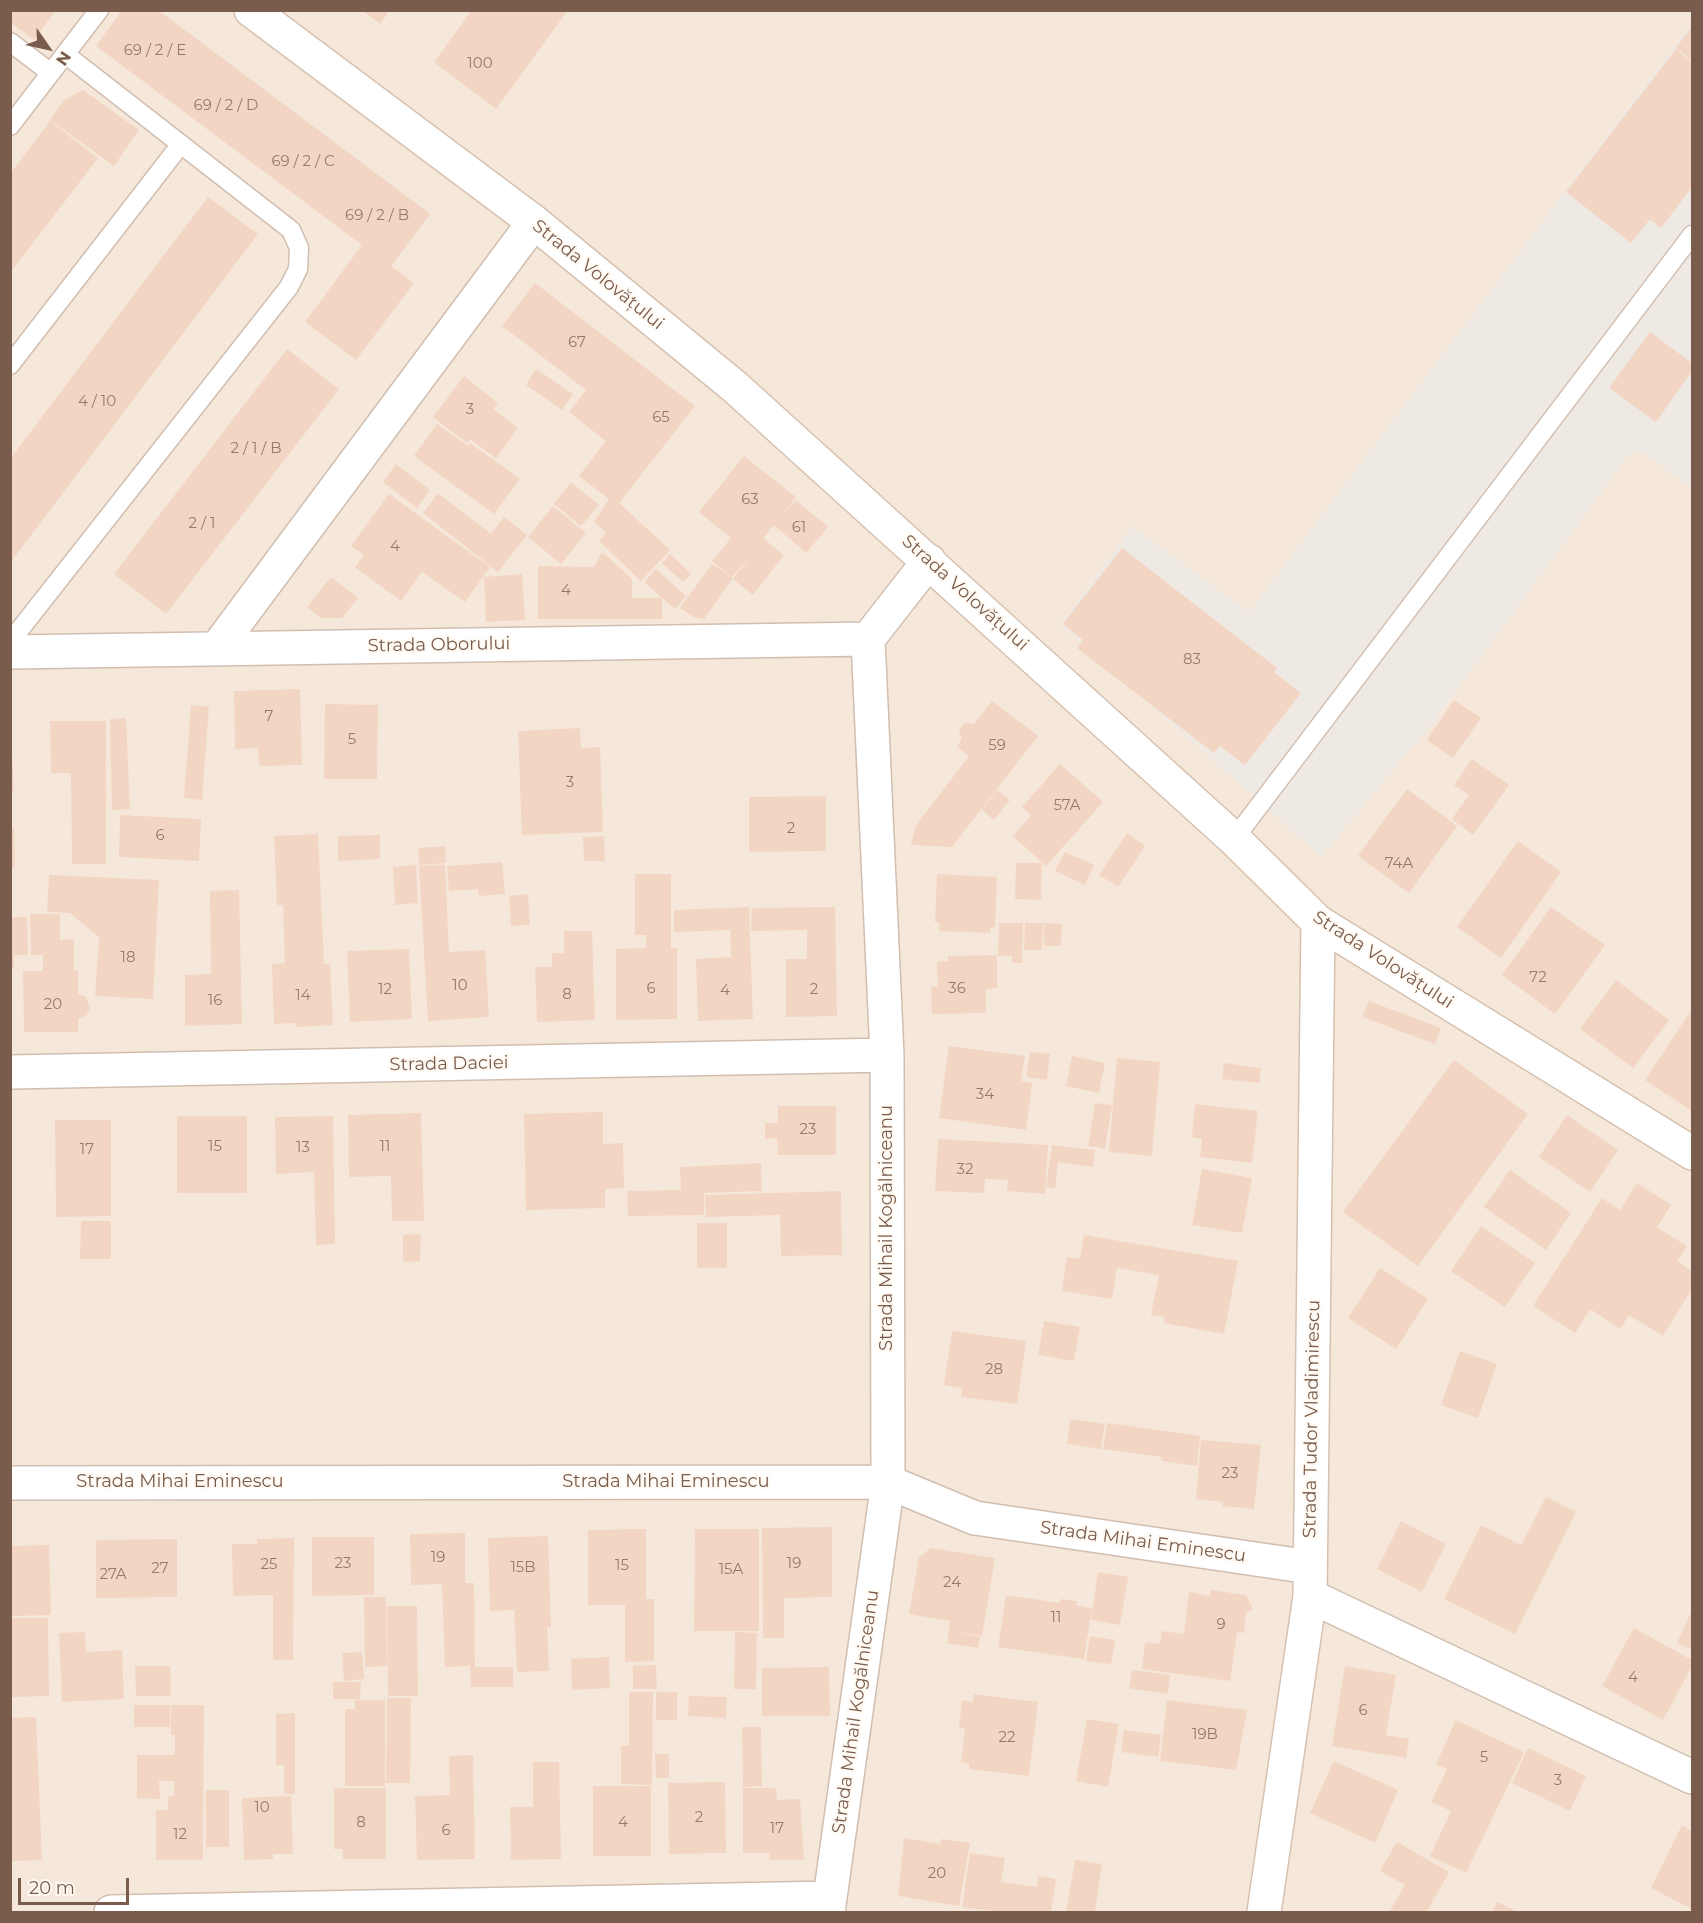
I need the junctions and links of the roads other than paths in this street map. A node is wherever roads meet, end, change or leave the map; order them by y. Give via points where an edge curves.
1 (99, 10) edge
2 (251, 10) edge
3 (10, 42) edge
4 (65, 54) junction
5 (51, 73) junction
6 (10, 126) edge
7 (181, 144) junction
8 (534, 222) junction
9 (1692, 235) edge
10 (10, 365) edge
11 (929, 561) junction
12 (868, 639) junction
13 (10, 642) edge
14 (218, 648) junction
15 (10, 652) edge
16 (1234, 839) junction
17 (1318, 922) junction
18 (887, 1055) junction
19 (10, 1072) edge
20 (1692, 1153) edge
21 (888, 1482) junction
22 (10, 1483) edge
23 (1310, 1581) junction
24 (1692, 1777) edge
25 (829, 1905) edge
26 (111, 1912) edge
27 (1264, 1912) edge

1 - 4 lane
2 - 8 street, Strada Volovățului
3 - 5 lane
4 - 5 lane
4 - 7 lane
5 - 6 lane
7 - 10 lane
7 - 13 lane via 291,230 298,248 297,269 289,287
8 - 11 street, Strada Volovățului via 735,387
8 - 14 street
9 - 16 lane
11 - 12 street
11 - 16 street, Strada Volovățului
12 - 14 street, Strada Oborului
12 - 18 street, Strada Mihail Kogălniceanu
14 - 15 street, Strada Oborului
16 - 17 street, Strada Volovățului
17 - 20 street, Strada Volovățului
17 - 23 street, Strada Tudor Vladimirescu
18 - 19 street, Strada Daciei
18 - 21 street, Strada Mihail Kogălniceanu
21 - 22 street, Strada Mihai Eminescu
21 - 23 street, Strada Mihai Eminescu via 975,1518
21 - 25 street, Strada Mihail Kogălniceanu
23 - 24 street, Strada Mihai Eminescu
23 - 27 street, Strada Tudor Vladimirescu
25 - 26 street

